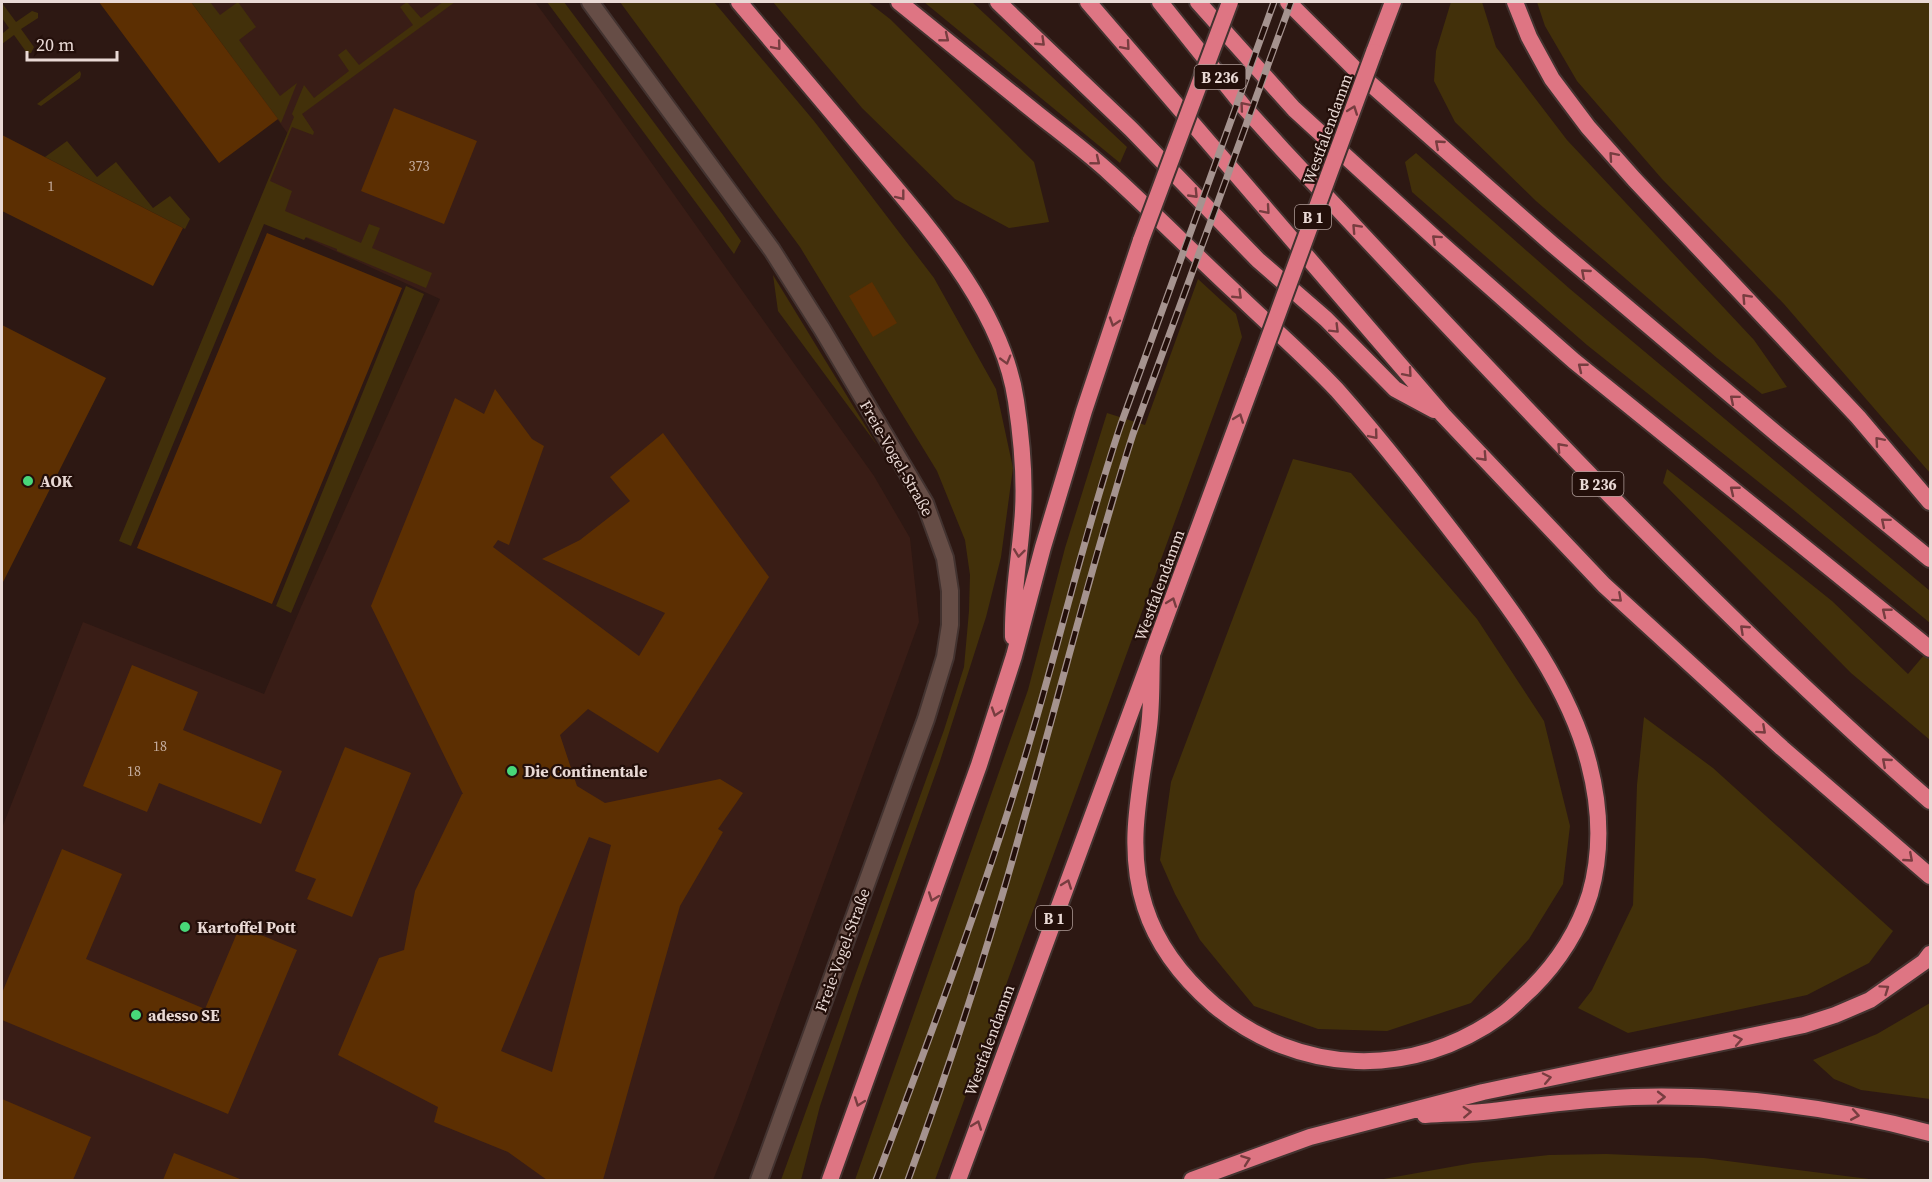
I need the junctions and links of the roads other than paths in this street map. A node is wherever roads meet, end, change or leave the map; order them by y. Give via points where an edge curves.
1 (590, 2) edge
2 (739, 2) edge
3 (899, 2) edge
4 (998, 2) edge
5 (1088, 2) edge
6 (1161, 2) edge
7 (1198, 2) edge
8 (1230, 2) edge
9 (1288, 2) edge
10 (1393, 2) edge
11 (1515, 2) edge
12 (1443, 415) junction
13 (1930, 502) edge
14 (1930, 559) edge
15 (1930, 650) edge
16 (1014, 657) junction
17 (1152, 657) junction
18 (1930, 801) edge
19 (1930, 876) edge
20 (1930, 954) edge
21 (1388, 1117) junction
22 (1930, 1134) edge
23 (759, 1180) edge
24 (830, 1180) edge
25 (958, 1180) edge
26 (1192, 1180) edge

1 - 23 street, Freie-Vogel-Straße via 772,250 822,329 925,503 940,540 948,577 950,625 942,667
2 -> 16 highway via 946,254 984,309 1005,354 1016,400 1024,493 1012,602
3 -> 17 highway via 1108,171 1334,387 1424,494 1507,604 1572,715 1589,762 1598,810 1598,854 1590,895 1572,935 1546,974 1507,1012 1475,1033 1441,1049 1395,1061 1322,1058 1278,1045 1234,1021 1197,990 1162,945 1145,906 1134,825 1150,720
4 -> 12 highway via 1131,129 1258,260 1326,319 1395,389
5 -> 12 highway, B 236
18 -> 6 highway, B 236 via 1716,603 1571,457 1244,107
15 -> 7 highway via 1574,361 1478,277 1294,109
8 -> 16 highway, bridge via 1132,266 1084,411
14 -> 9 highway via 1552,244 1365,79
17 -> 10 highway, Westfalendamm / B 1, bridge
13 -> 11 highway via 1858,417 1588,127 1552,79
12 -> 19 highway, B 236 via 1604,585 1782,748
16 -> 24 highway via 950,852
25 -> 17 highway, Westfalendamm / B 1
21 -> 20 highway via 1483,1092 1804,1025 1870,1000
21 -> 22 highway via 1490,1111 1561,1101 1712,1098 1788,1103 1881,1120
26 -> 21 highway via 1310,1137

